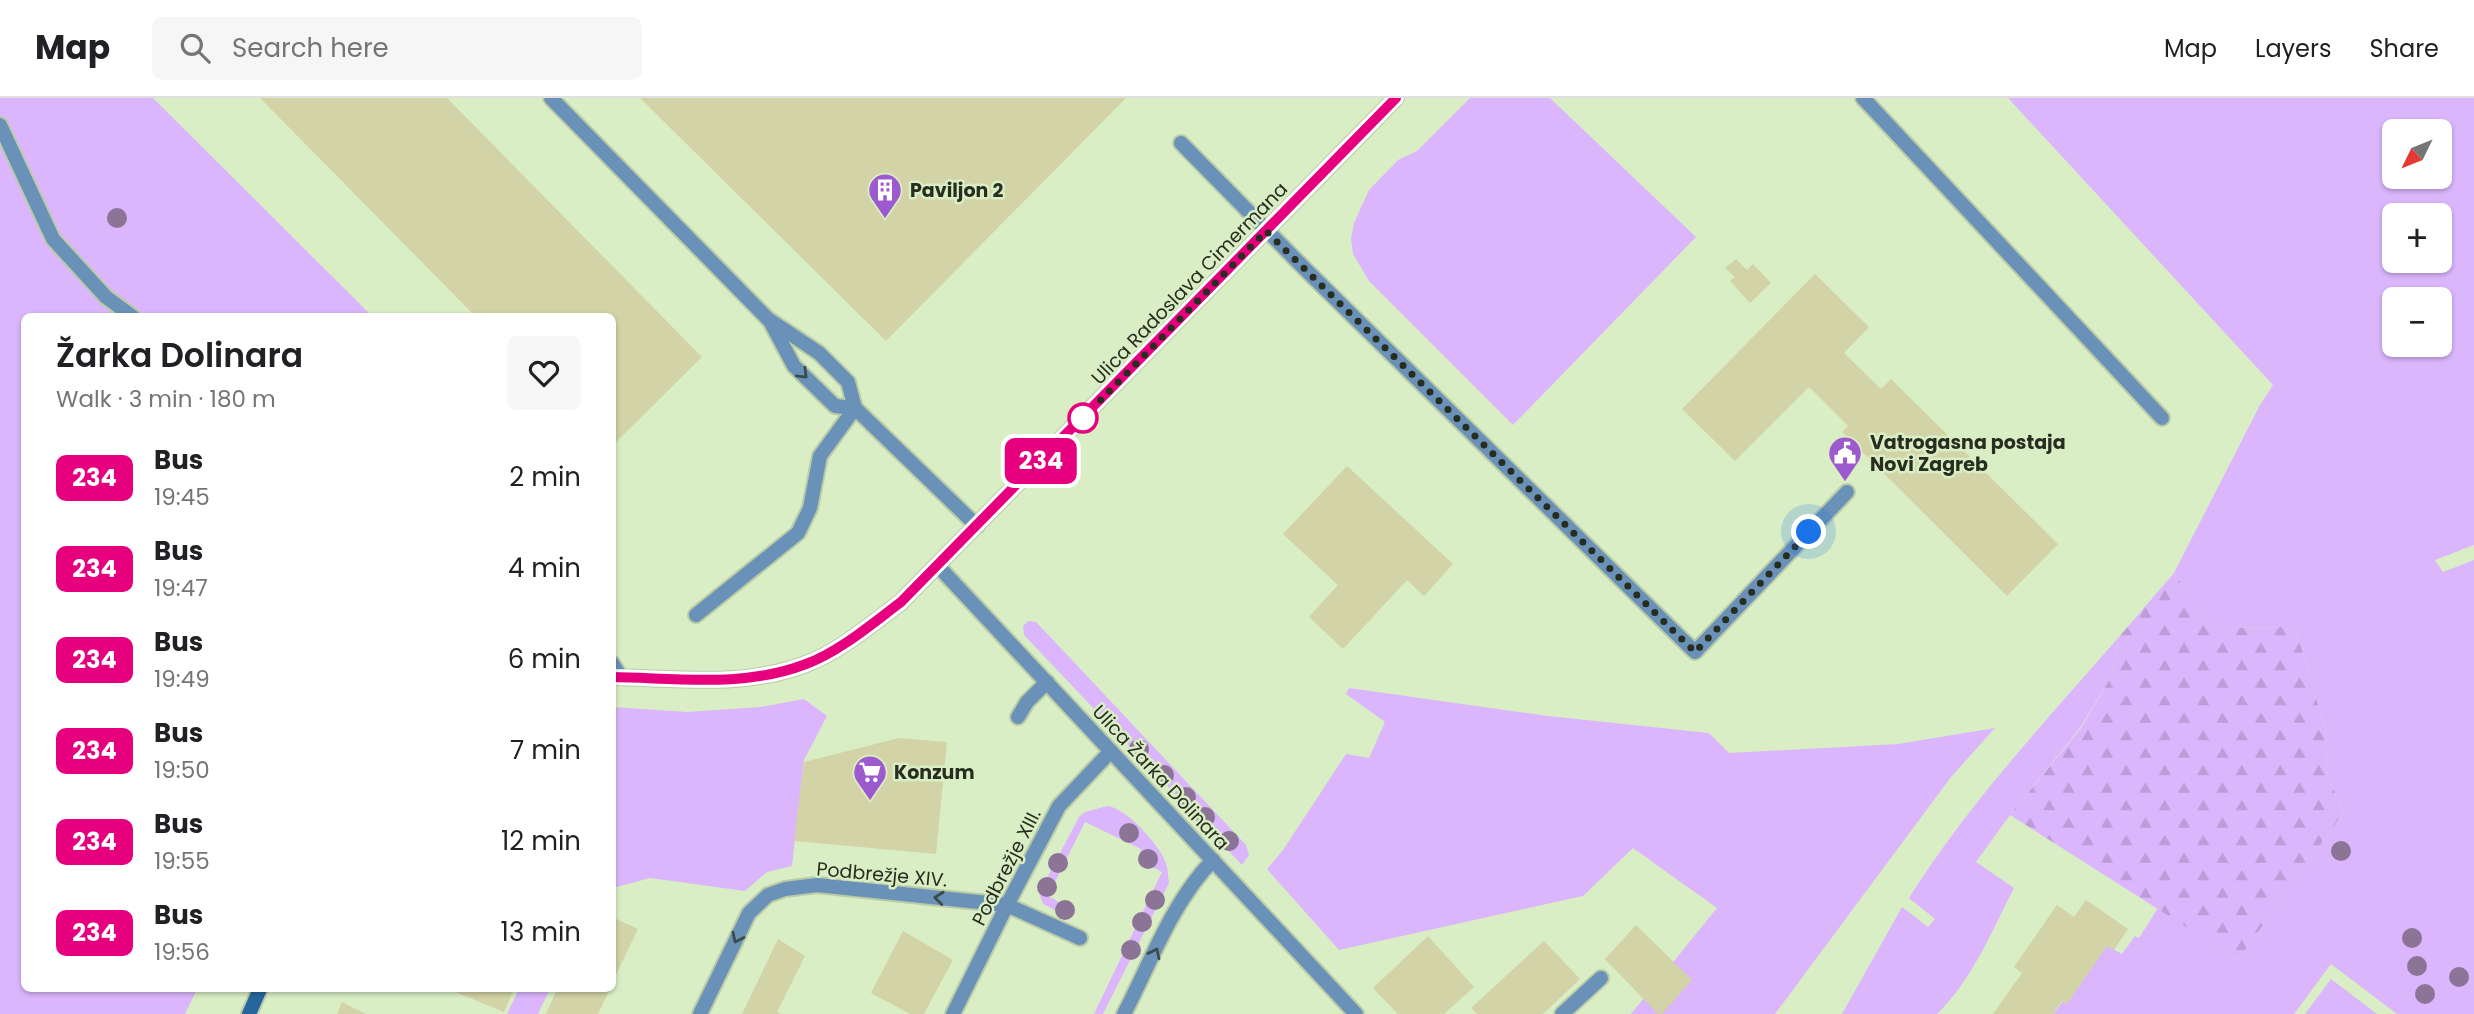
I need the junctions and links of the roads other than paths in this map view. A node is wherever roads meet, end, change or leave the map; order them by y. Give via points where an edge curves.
1 (551, 98) edge
2 (1396, 98) edge
3 (1863, 98) edge
4 (0, 125) edge
5 (1181, 143) dead end
6 (1266, 231) junction
7 (128, 313) edge
8 (768, 319) junction
9 (855, 408) junction
10 (2162, 418) dead end
11 (1847, 492) dead end
12 (977, 526) junction
13 (938, 566) junction
14 (696, 615) dead end
15 (617, 677) edge
16 (1047, 682) junction
17 (1018, 717) dead end
18 (1111, 751) junction
19 (1213, 860) junction
20 (1007, 905) junction
21 (1080, 938) dead end
22 (1601, 978) dead end
23 (259, 992) edge
24 (249, 1014) edge
25 (700, 1014) edge
26 (953, 1014) edge
27 (1125, 1014) edge
28 (1356, 1014) edge
29 (1562, 1014) edge

1 - 8 street
2 - 6 street, Ulica Radoslava Cimermana
3 - 10 street
4 - 7 street via 53,239 106,297
5 - 6 street
6 - 11 street via 1695,652
6 - 12 street, Ulica Radoslava Cimermana
8 - 9 street via 819,354 848,382
8 -> 9 street via 794,366 835,406
9 - 12 street
9 - 14 street via 820,456 810,508 798,533
12 - 13 street, Ulica Radoslava Cimermana
13 - 15 street, Ulica Radoslava Cimermana via 901,602 808,664 766,676 702,681
13 - 16 street, Ulica Žarka Dolinara
16 - 17 street
16 - 18 street, Ulica Žarka Dolinara
18 - 19 street, Ulica Žarka Dolinara
18 - 20 street, Podbrežje XIII. via 1059,806
27 -> 19 street via 1181,901
19 - 28 street, Ulica Žarka Dolinara
20 - 21 street, Podbrežje XIV.
20 -> 25 street, Podbrežje XIV. via 817,885 768,895 749,913
20 - 26 street, Podbrežje XIII.
22 - 29 street
23 - 24 street

